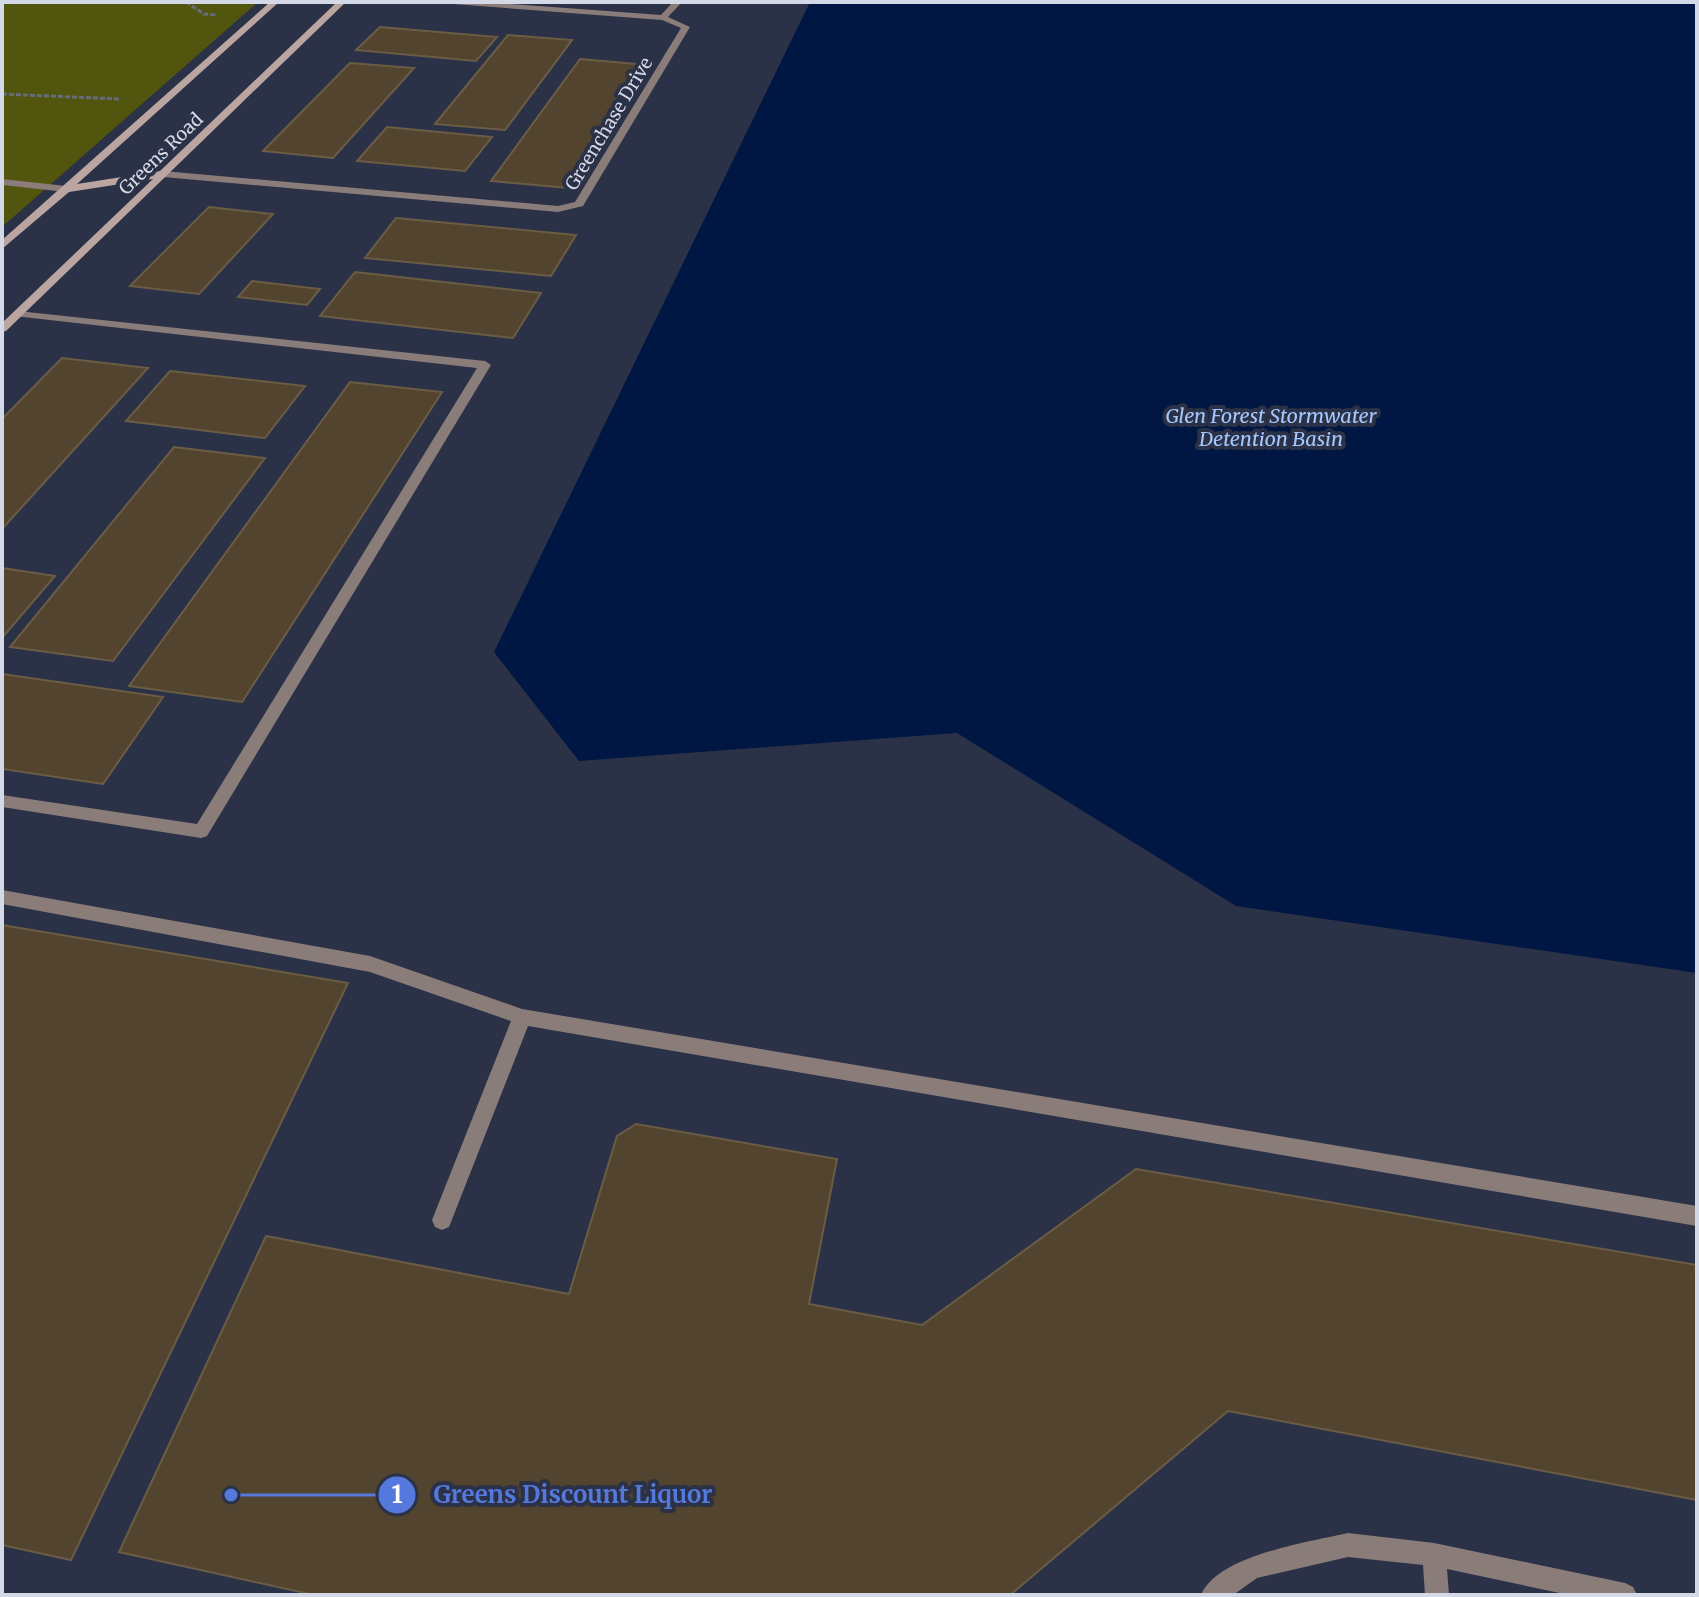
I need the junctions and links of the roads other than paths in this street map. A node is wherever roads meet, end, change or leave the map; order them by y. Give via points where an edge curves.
1 (275, 2) edge
2 (342, 2) edge
3 (453, 2) edge
4 (675, 2) edge
5 (663, 18) junction
6 (163, 174) junction
7 (2, 182) edge
8 (66, 189) junction
9 (2, 246) edge
10 (18, 314) junction
11 (2, 329) edge
12 (2, 801) edge
13 (2, 897) edge
14 (522, 1017) junction
15 (1697, 1216) edge
16 (442, 1220) dead end
17 (1434, 1555) junction
18 (1213, 1595) edge
19 (1437, 1595) edge
20 (1625, 1595) edge

1 - 8 main road, Greens Road
2 - 6 main road, Greens Road
3 - 5 lane
4 - 5 lane
5 - 6 lane, Greenchase Drive via 686,27 579,204 570,207
6 - 8 main road
6 - 10 main road, Greens Road
7 - 8 lane
8 - 9 main road, Greens Road
10 - 11 main road, Greens Road
10 - 12 lane via 485,365 201,831
13 - 14 lane via 370,964
14 - 15 lane
14 - 16 lane
17 - 18 lane via 1348,1545 1252,1567
17 - 19 lane
17 - 20 lane

